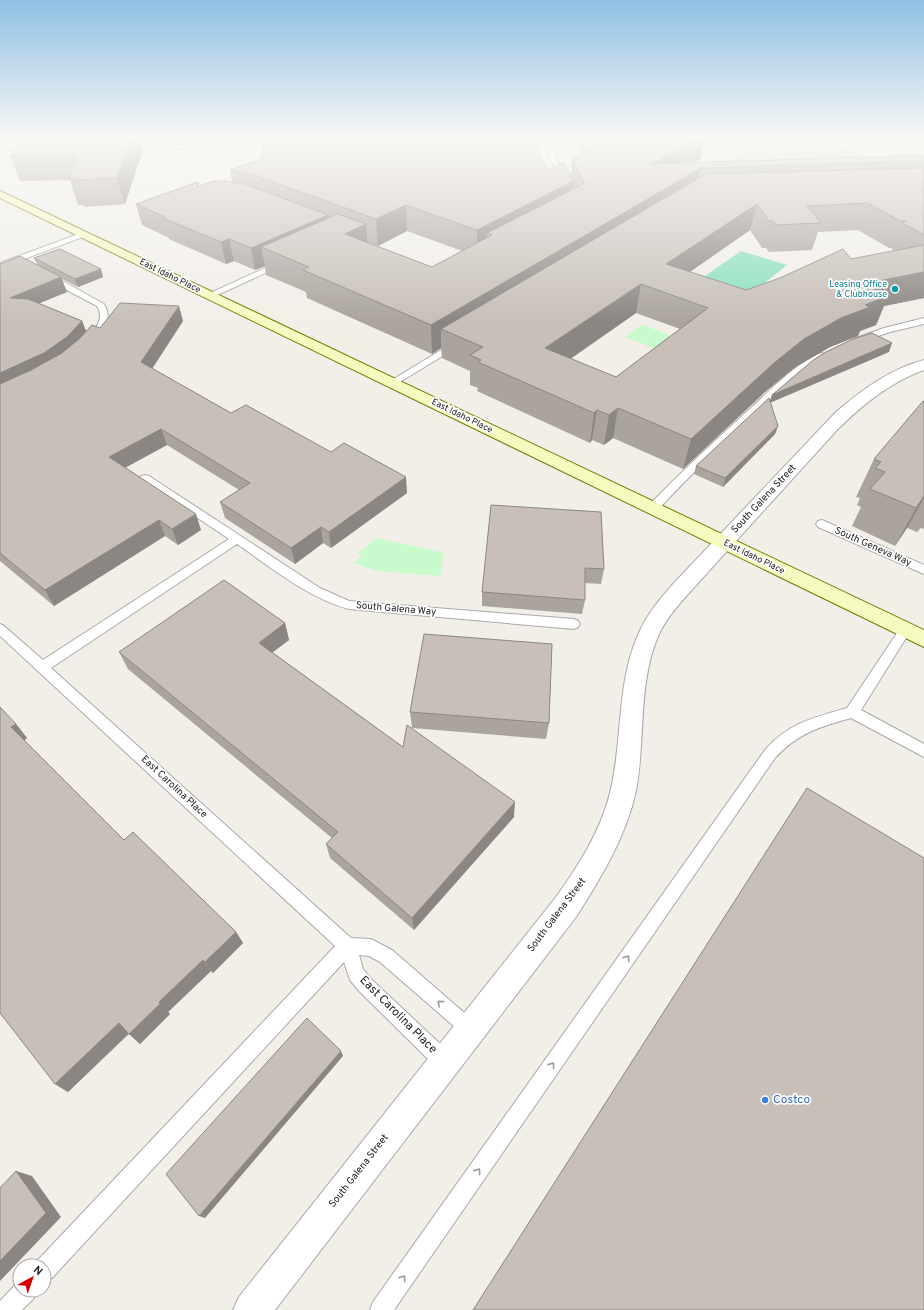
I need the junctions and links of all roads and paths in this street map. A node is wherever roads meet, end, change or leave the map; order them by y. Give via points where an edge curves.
1 (13, 200) edge
2 (84, 235) junction
3 (286, 262) edge
4 (0, 266) edge
5 (44, 275) edge
6 (210, 295) junction
7 (924, 321) edge
8 (464, 339) edge
9 (850, 343) edge
10 (82, 349) edge
11 (832, 352) edge
12 (924, 365) edge
13 (392, 383) junction
14 (145, 478) dead end
15 (653, 508) junction
16 (822, 524) dead end
17 (237, 538) junction
18 (723, 542) junction
19 (924, 570) edge
20 (574, 624) dead end
21 (0, 629) edge
22 (905, 630) junction
23 (924, 639) edge
24 (43, 667) junction
25 (852, 712) junction
26 (924, 751) edge
27 (347, 946) junction
28 (470, 1029) junction
29 (444, 1061) junction
30 (52, 1261) edge
31 (18, 1298) edge
32 (7, 1310) edge
33 (252, 1310) edge
34 (381, 1310) edge

1 - 2 street, East Idaho Place
2 - 4 lane via 20,262
2 - 6 street, East Idaho Place
3 - 6 lane
5 - 10 lane via 100,304 104,309 104,322
6 - 13 street, East Idaho Place
7 - 9 lane
8 - 13 lane
11 - 15 lane via 805,366 784,383 684,475
12 - 18 street, South Galena Street via 891,379 856,403
13 - 15 street, East Idaho Place
14 - 17 lane, South Galena Way
15 - 18 street, East Idaho Place
16 - 19 lane, South Geneva Way
17 - 20 lane, South Galena Way via 316,591 349,605
17 - 24 lane
18 - 22 street, East Idaho Place
18 - 28 street, South Galena Street via 665,608 645,641 634,688 623,792 617,814 602,848 566,907
21 - 24 lane, East Carolina Place
22 - 23 street, East Idaho Place
22 - 25 lane
24 - 27 lane, East Carolina Place
25 - 26 lane
34 -> 25 lane via 781,740 799,728
28 -> 27 lane via 386,956 371,948
27 - 29 lane, East Carolina Place via 356,974 364,985
27 - 30 lane
28 - 29 street, South Galena Street
29 - 33 street, South Galena Street
31 - 32 lane

